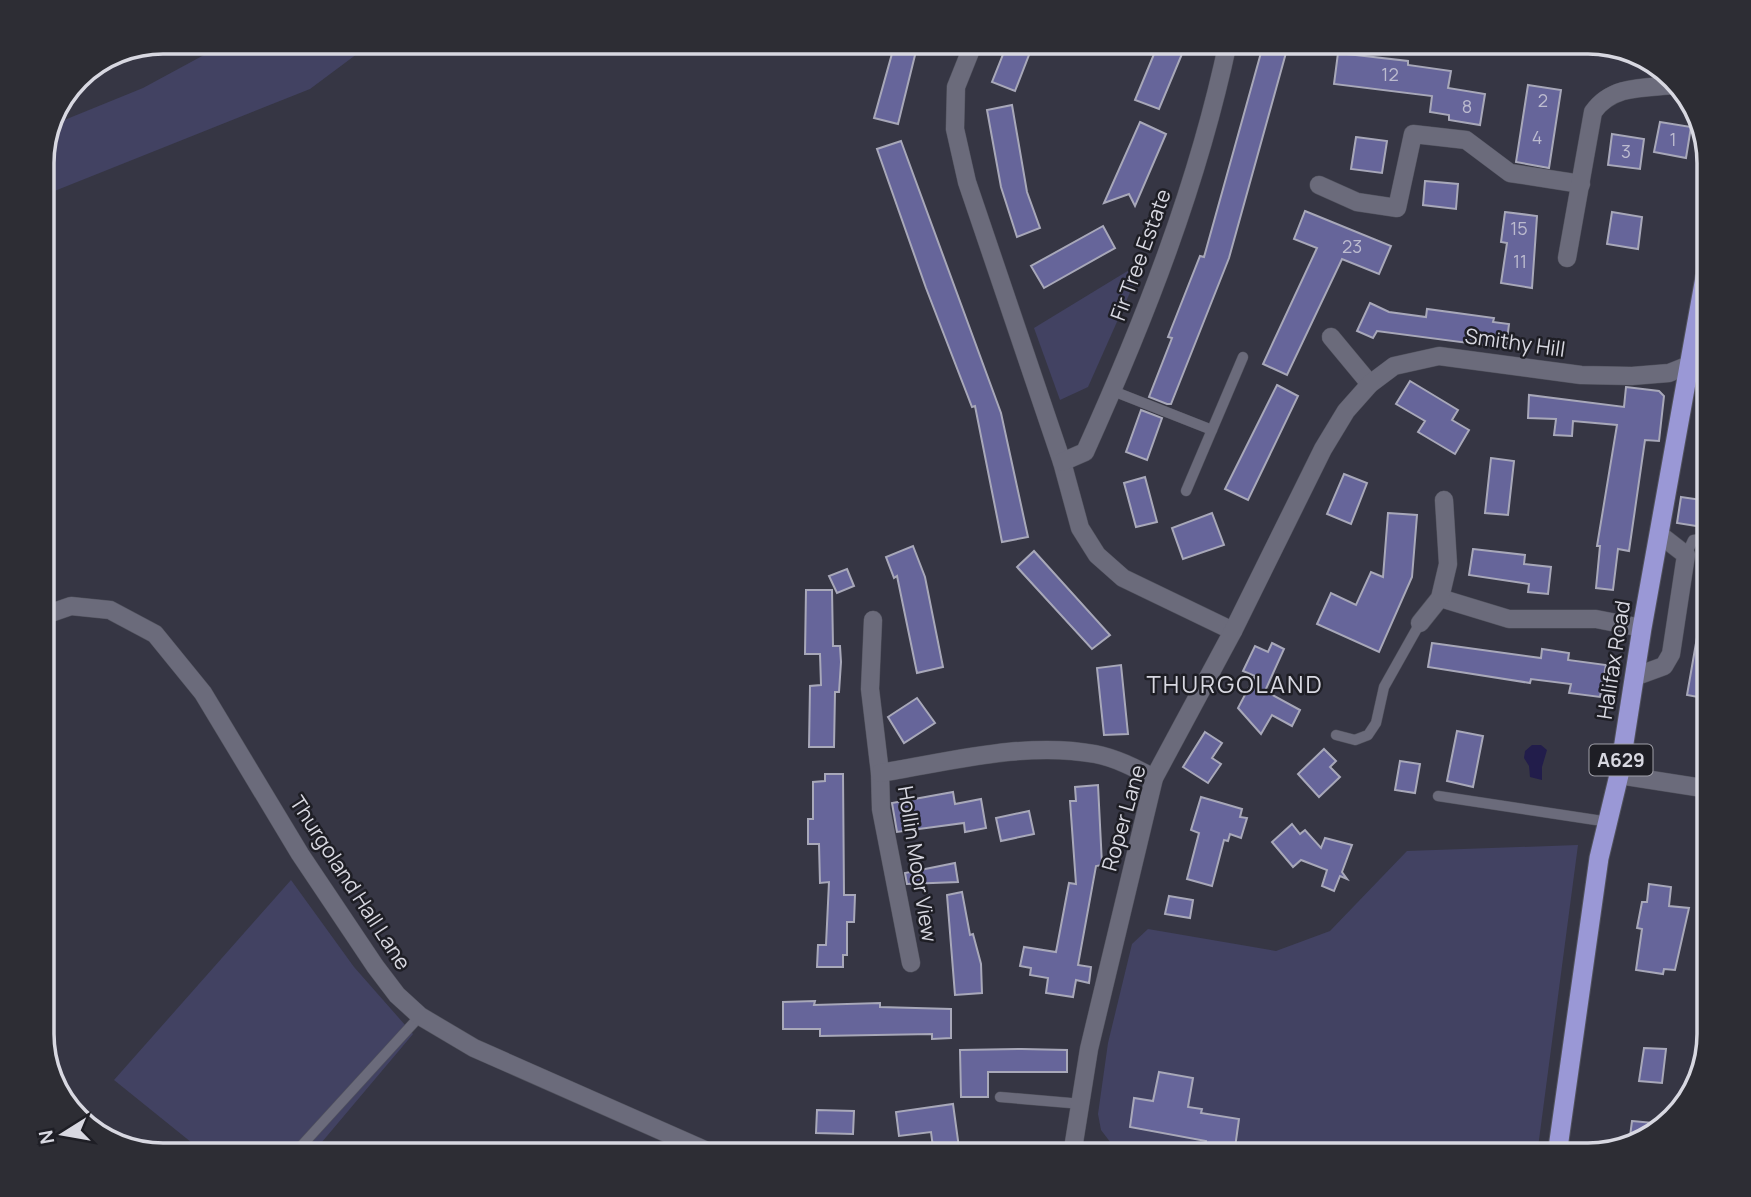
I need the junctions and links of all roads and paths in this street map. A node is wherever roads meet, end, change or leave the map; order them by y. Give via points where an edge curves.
1 (969, 54) edge
2 (1225, 54) edge
3 (1665, 86) edge
4 (1581, 184) junction
5 (1319, 186) dead end
6 (1567, 258) dead end
7 (1697, 331) edge
8 (1331, 337) dead end
9 (1243, 357) dead end
10 (1689, 365) junction
11 (1370, 384) junction
12 (1113, 391) junction
13 (1350, 407) joint
14 (1212, 430) junction
15 (1062, 462) junction
16 (1185, 491) dead end
17 (1444, 500) dead end
18 (1659, 534) junction
19 (1697, 540) edge
20 (1686, 555) junction
21 (1440, 598) junction
22 (54, 612) edge
23 (873, 620) dead end
24 (1420, 624) joint
25 (1642, 628) junction
26 (1233, 631) junction
27 (1634, 677) junction
28 (1336, 735) dead end
29 (880, 773) junction
30 (1619, 775) junction
31 (1154, 778) junction
32 (1697, 787) edge
33 (1438, 796) dead end
34 (1610, 822) junction
35 (911, 963) dead end
36 (419, 1016) junction
37 (1000, 1097) dead end
38 (1082, 1104) junction
39 (304, 1143) edge
40 (689, 1143) edge
41 (1074, 1143) edge
42 (1558, 1143) edge

1 - 15 street via 956,87 955,129 967,182
2 - 12 street, Fir Tree Estate via 1171,244
3 - 4 street via 1615,91 1602,99 1593,112
4 - 5 street via 1510,173 1466,139 1413,134 1398,208 1357,202
4 - 6 street
7 - 10 highway, Halifax Road / A629
8 - 11 street
9 - 14 lane
10 - 11 street, Smithy Hill via 1669,373 1581,375 1439,356 1394,366
10 - 18 highway, Halifax Road / A629
11 - 13 street, Smithy Hill
12 - 14 lane
12 - 15 street, Fir Tree Estate via 1085,452
13 - 26 street, Roper Lane via 1323,449
14 - 16 lane
15 - 26 street via 1080,528 1097,555 1123,578
17 - 21 street via 1447,564
18 - 20 street
18 - 25 highway, Halifax Road / A629
19 - 20 lane
20 - 27 street via 1671,654 1664,666
21 - 24 street
21 - 25 street via 1509,619 1596,619
22 - 36 street, Thurgoland Hall Lane via 71,606 110,610 155,634 203,693 300,854 375,966
23 - 29 street, Hollin Moor View via 870,689
24 - 28 lane via 1384,687 1376,723 1368,735 1355,740
25 - 27 highway, Halifax Road / A629
26 - 31 street, Roper Lane
27 - 30 highway, Halifax Road / A629
29 - 31 street, Hollin Moor View via 1013,752 1061,751 1095,754
29 - 35 street, Hollin Moor View via 881,808
30 - 32 street
30 - 34 highway, Halifax Road / A629
31 - 38 street, Roper Lane via 1089,1049
33 - 34 lane
34 - 42 highway, Halifax Road / A629 via 1599,858
36 - 39 lane
36 - 40 street, Thurgoland Hall Lane via 474,1048
37 - 38 lane
38 - 41 street, Roper Lane

